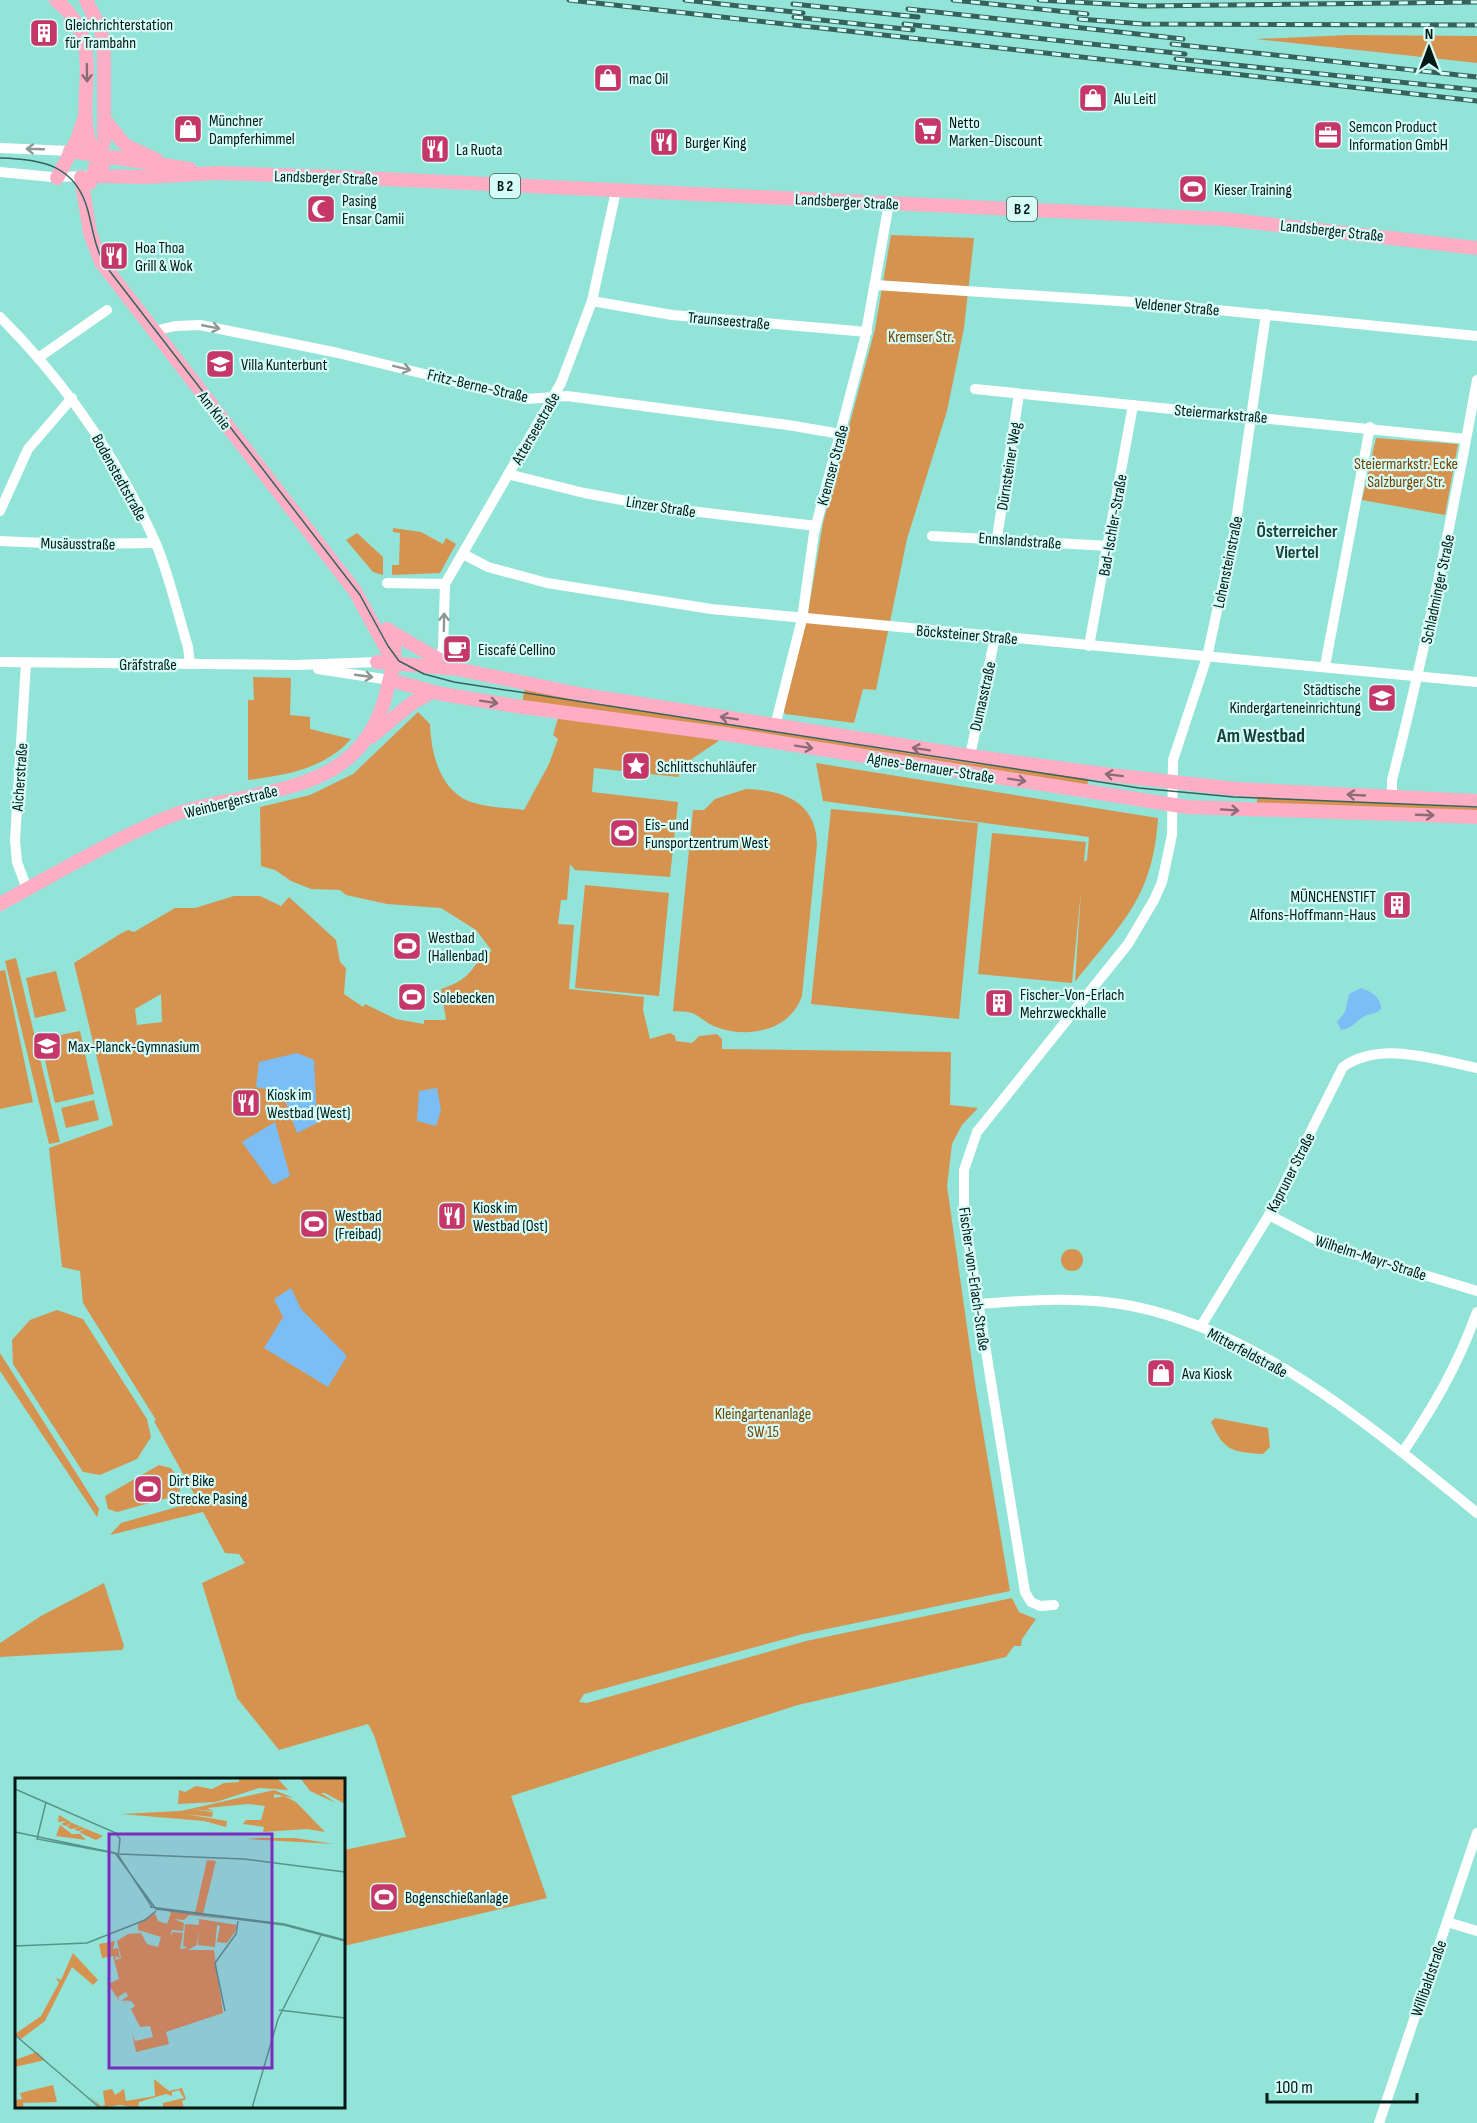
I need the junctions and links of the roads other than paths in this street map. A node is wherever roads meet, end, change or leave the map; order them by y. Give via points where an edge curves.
1 (56, 0) edge
2 (86, 0) edge
3 (87, 109) junction
4 (104, 119) junction
5 (0, 148) edge
6 (70, 152) junction
7 (99, 157) junction
8 (171, 166) junction
9 (0, 172) edge
10 (216, 173) junction
11 (114, 174) junction
12 (86, 176) junction
13 (57, 178) junction
14 (616, 191) junction
15 (889, 203) junction
16 (1477, 248) edge
17 (876, 285) junction
18 (592, 301) junction
19 (107, 310) dead end
20 (1266, 314) junction
21 (0, 316) edge
22 (154, 331) junction
23 (867, 332) junction
24 (1477, 336) edge
25 (38, 358) junction
26 (1477, 380) edge
27 (975, 389) dead end
28 (1019, 394) junction
29 (72, 398) junction
30 (552, 399) junction
31 (1133, 405) junction
32 (1253, 415) junction
33 (1370, 428) junction
34 (841, 434) junction
35 (1466, 439) junction
36 (508, 474) junction
37 (0, 511) edge
38 (816, 526) junction
39 (932, 536) dead end
40 (997, 538) junction
41 (0, 541) edge
42 (155, 543) junction
43 (1109, 546) junction
44 (463, 554) junction
45 (387, 583) dead end
46 (445, 584) junction
47 (363, 606) junction
48 (802, 619) junction
49 (387, 629) junction
50 (995, 637) junction
51 (412, 645) joint
52 (1089, 646) junction
53 (1207, 657) junction
54 (439, 660) junction
55 (0, 662) edge
56 (377, 662) junction
57 (26, 663) junction
58 (399, 663) junction
59 (190, 664) junction
60 (297, 665) junction
61 (1325, 666) junction
62 (457, 669) junction
63 (1418, 677) junction
64 (390, 680) junction
65 (1477, 682) edge
66 (432, 692) junction
67 (775, 726) junction
68 (364, 743) junction
69 (969, 756) junction
70 (1173, 782) junction
71 (1392, 797) junction
72 (1477, 801) edge
73 (1172, 804) junction
74 (1477, 817) edge
75 (27, 889) junction
76 (0, 904) edge
77 (1477, 1068) edge
78 (1269, 1215) junction
79 (1477, 1291) edge
80 (978, 1304) junction
81 (1477, 1312) edge
82 (1201, 1326) junction
83 (1402, 1452) junction
84 (1477, 1513) edge
85 (1054, 1605) dead end
86 (1477, 1833) edge
87 (1447, 1922) junction
88 (1477, 1931) edge
89 (1379, 2123) edge

1 -> 3 main road via 75,20 84,42
2 - 4 main road, Am Knie via 103,37
3 - 6 main road
3 - 7 main road via 90,147
4 - 7 main road, Am Knie
4 - 8 main road, B 2 via 129,148
6 -> 5 street, Landsberger Straße
6 - 7 main road, Landsberger Straße
6 - 13 main road
7 - 8 main road, Landsberger Straße
7 - 11 main road
7 - 12 main road, Am Knie
8 - 10 main road, Landsberger Straße / B 2
9 - 13 street, Landsberger Straße
10 - 11 main road, Landsberger Straße / B 2 via 147,177
10 - 14 main road, Landsberger Straße / B 2
11 - 12 main road, Landsberger Straße
12 - 13 street, Landsberger Straße
12 - 22 main road, Am Knie via 85,205 97,256
14 - 15 main road, Landsberger Straße / B 2
14 - 18 street, Atterseestraße
15 - 16 main road, Landsberger Straße / B 2 via 1224,219
15 - 17 street, Kremser Straße
17 - 20 street, Veldener Straße
17 - 23 street, Kremser Straße
18 - 23 street, Traunseestraße via 672,315
18 - 30 street, Atterseestraße
19 - 25 street
20 - 24 street, Veldener Straße
20 - 32 street, Lohensteinstraße
21 - 25 street, Bodenstedtstraße
22 -> 30 street, Fritz-Berne-Straße via 200,325 338,353 526,399
22 - 47 main road, Am Knie
23 - 34 street, Kremser Straße
25 - 29 street, Bodenstedtstraße
26 - 35 street, Schladminger Straße
27 - 28 street, Steiermarkstraße
28 - 31 street, Steiermarkstraße
28 - 40 street, Dürnsteiner Weg
29 - 37 street via 28,449
29 - 42 street, Bodenstedtstraße via 97,434
30 - 34 street, Fritz-Berne-Straße via 567,396
30 - 36 street, Atterseestraße
31 - 32 street, Steiermarkstraße
31 - 43 street, Bad-Ischler-Straße
32 - 33 street, Steiermarkstraße
32 - 53 street, Lohensteinstraße via 1235,528
33 - 35 street, Steiermarkstraße
33 - 61 street
34 - 38 street, Kremser Straße
35 - 63 street, Schladminger Straße
36 - 38 street, Linzer Straße via 664,508
36 - 44 street, Atterseestraße
38 - 48 street, Kremser Straße
39 - 40 street, Ennslandstraße
40 - 43 street, Ennslandstraße
41 - 42 street, Musäusstraße
42 - 59 street, Bodenstedtstraße
43 - 52 street, Bad-Ischler-Straße
44 - 46 street, Atterseestraße
44 - 48 street, Böcksteiner Straße via 488,567 547,583
45 - 46 street
54 -> 46 street via 444,648
47 - 49 main road, Am Knie
47 - 58 main road, Am Knie
48 - 50 street, Böcksteiner Straße
48 - 67 street, Kremser Straße
49 - 51 main road, Am Knie
49 - 58 main road
50 - 52 street, Böcksteiner Straße
50 - 69 street, Dumasstraße
51 - 54 main road, Agnes-Bernauer-Straße
52 - 53 street, Böcksteiner Straße
53 - 61 street, Böcksteiner Straße
53 - 70 street, Lohensteinstraße via 1173,760
54 - 62 main road, Agnes-Bernauer-Straße
55 - 57 street, Gräfstraße
56 - 58 main road, Agnes-Bernauer-Straße
56 - 60 street, Gräfstraße
56 - 64 main road
57 - 59 street, Gräfstraße
57 - 75 street, Aicherstraße via 15,840 17,862
58 - 62 main road, Agnes-Bernauer-Straße
58 - 64 main road, Weinbergerstraße
59 - 60 street, Gräfstraße
60 -> 64 street, Gräfstraße
61 - 63 street, Böcksteiner Straße
67 -> 62 main road, Agnes-Bernauer-Straße via 584,695
63 - 65 street, Böcksteiner Straße
63 - 71 street, Schladminger Straße via 1392,780
64 - 66 main road, Agnes-Bernauer-Straße
64 - 68 main road, Weinbergerstraße via 378,718
66 - 68 main road via 412,703
66 -> 73 main road, Agnes-Bernauer-Straße
69 -> 67 main road, Agnes-Bernauer-Straße
68 - 75 main road, Weinbergerstraße via 340,767 312,782 194,808 140,830
70 -> 69 main road, Agnes-Bernauer-Straße
71 -> 70 main road, Agnes-Bernauer-Straße
70 - 73 street, Lohensteinstraße
71 - 72 main road, Agnes-Bernauer-Straße
73 -> 74 main road, Agnes-Bernauer-Straße via 1262,812
73 - 80 street, Fischer-von-Erlach-Straße via 1167,865 1137,931 989,1114 968,1153 964,1215
75 - 76 main road, Weinbergerstraße
77 - 78 street, Kapruner Straße via 1400,1054 1366,1056 1343,1067
78 - 79 street, Wilhelm-Mayr-Straße via 1345,1251
78 - 82 street, Kapruner Straße
80 - 82 street, Mitterfeldstraße via 1040,1300 1105,1303
80 - 85 street, Fischer-von-Erlach-Straße via 1027,1599 1040,1606
81 - 83 street via 1440,1398
82 - 83 street, Mitterfeldstraße via 1340,1404
83 - 84 street, Mitterfeldstraße
86 - 87 street, Willibaldstraße
87 - 88 street
87 - 89 street, Willibaldstraße

